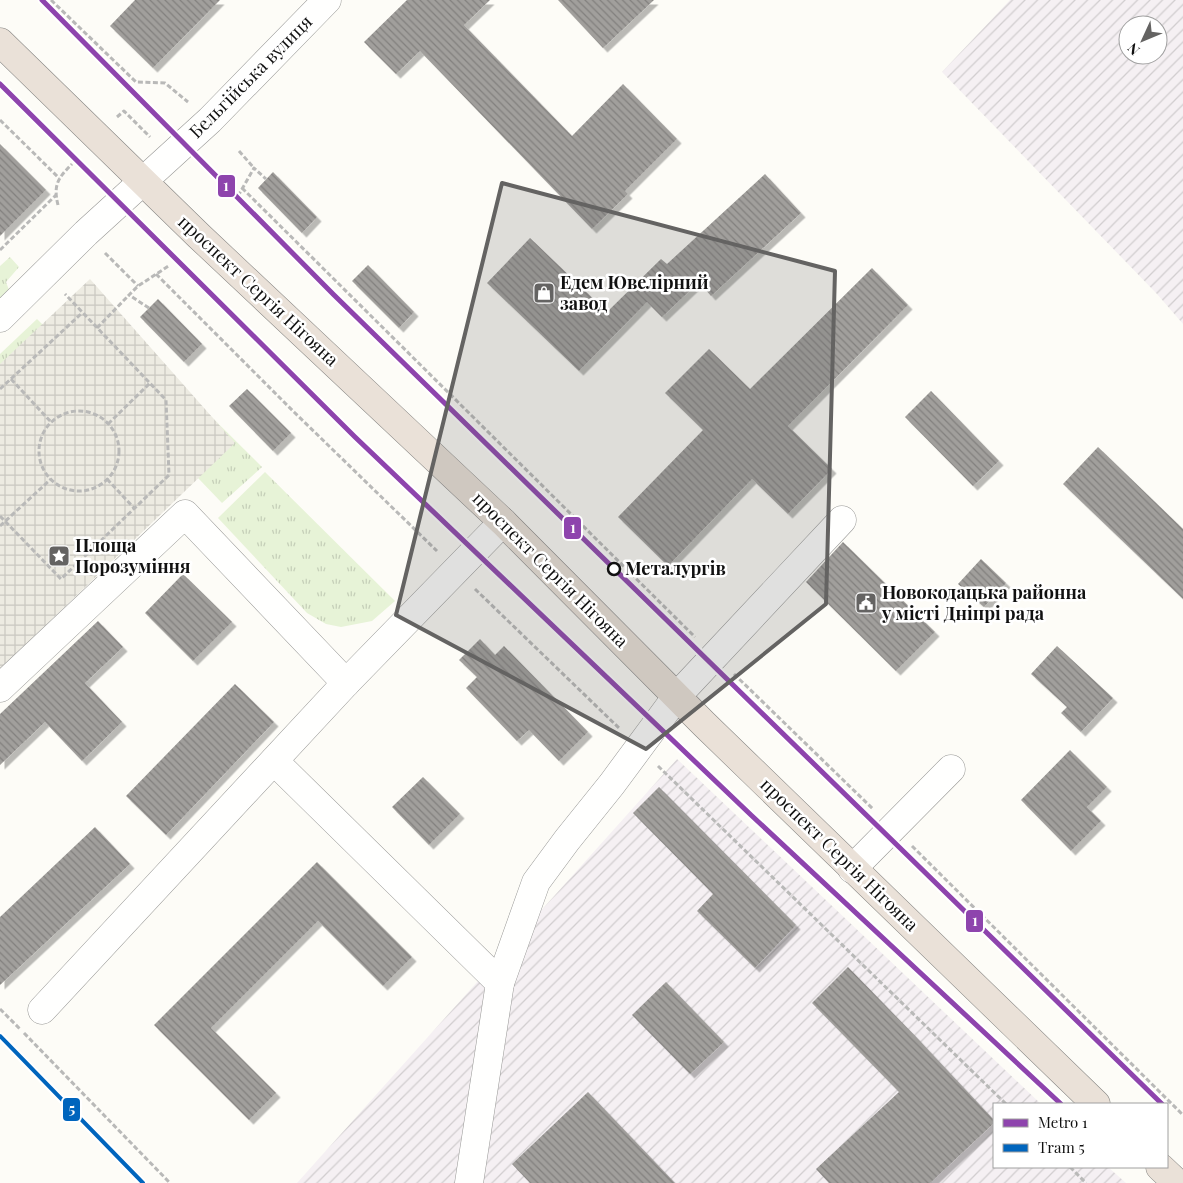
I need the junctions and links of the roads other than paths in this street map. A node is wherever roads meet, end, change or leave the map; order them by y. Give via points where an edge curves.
1 (327, 0) edge
2 (0, 42) edge
3 (144, 181) junction
4 (0, 318) edge
5 (842, 520) dead end
6 (503, 522) junction
7 (346, 683) junction
8 (0, 688) edge
9 (677, 696) junction
10 (274, 761) junction
11 (951, 769) dead end
12 (852, 869) junction
13 (500, 983) junction
14 (42, 1010) dead end
15 (1095, 1103) edge
16 (1161, 1168) edge
17 (469, 1183) edge
18 (1177, 1183) edge

1 - 3 street, Бельгійська вулиця via 210,120
2 - 3 highway, проспект Сергія Нігояна
3 - 4 street, Бельгійська вулиця
3 - 6 highway, проспект Сергія Нігояна
5 - 9 street
6 - 7 street
6 - 9 highway, проспект Сергія Нігояна
7 - 8 street via 184,514
7 - 10 street
9 - 12 highway, проспект Сергія Нігояна
9 - 13 street via 536,882
10 - 13 street
10 - 14 street
11 - 12 street
12 - 15 highway, проспект Сергія Нігояна
13 - 17 street
16 - 18 highway

